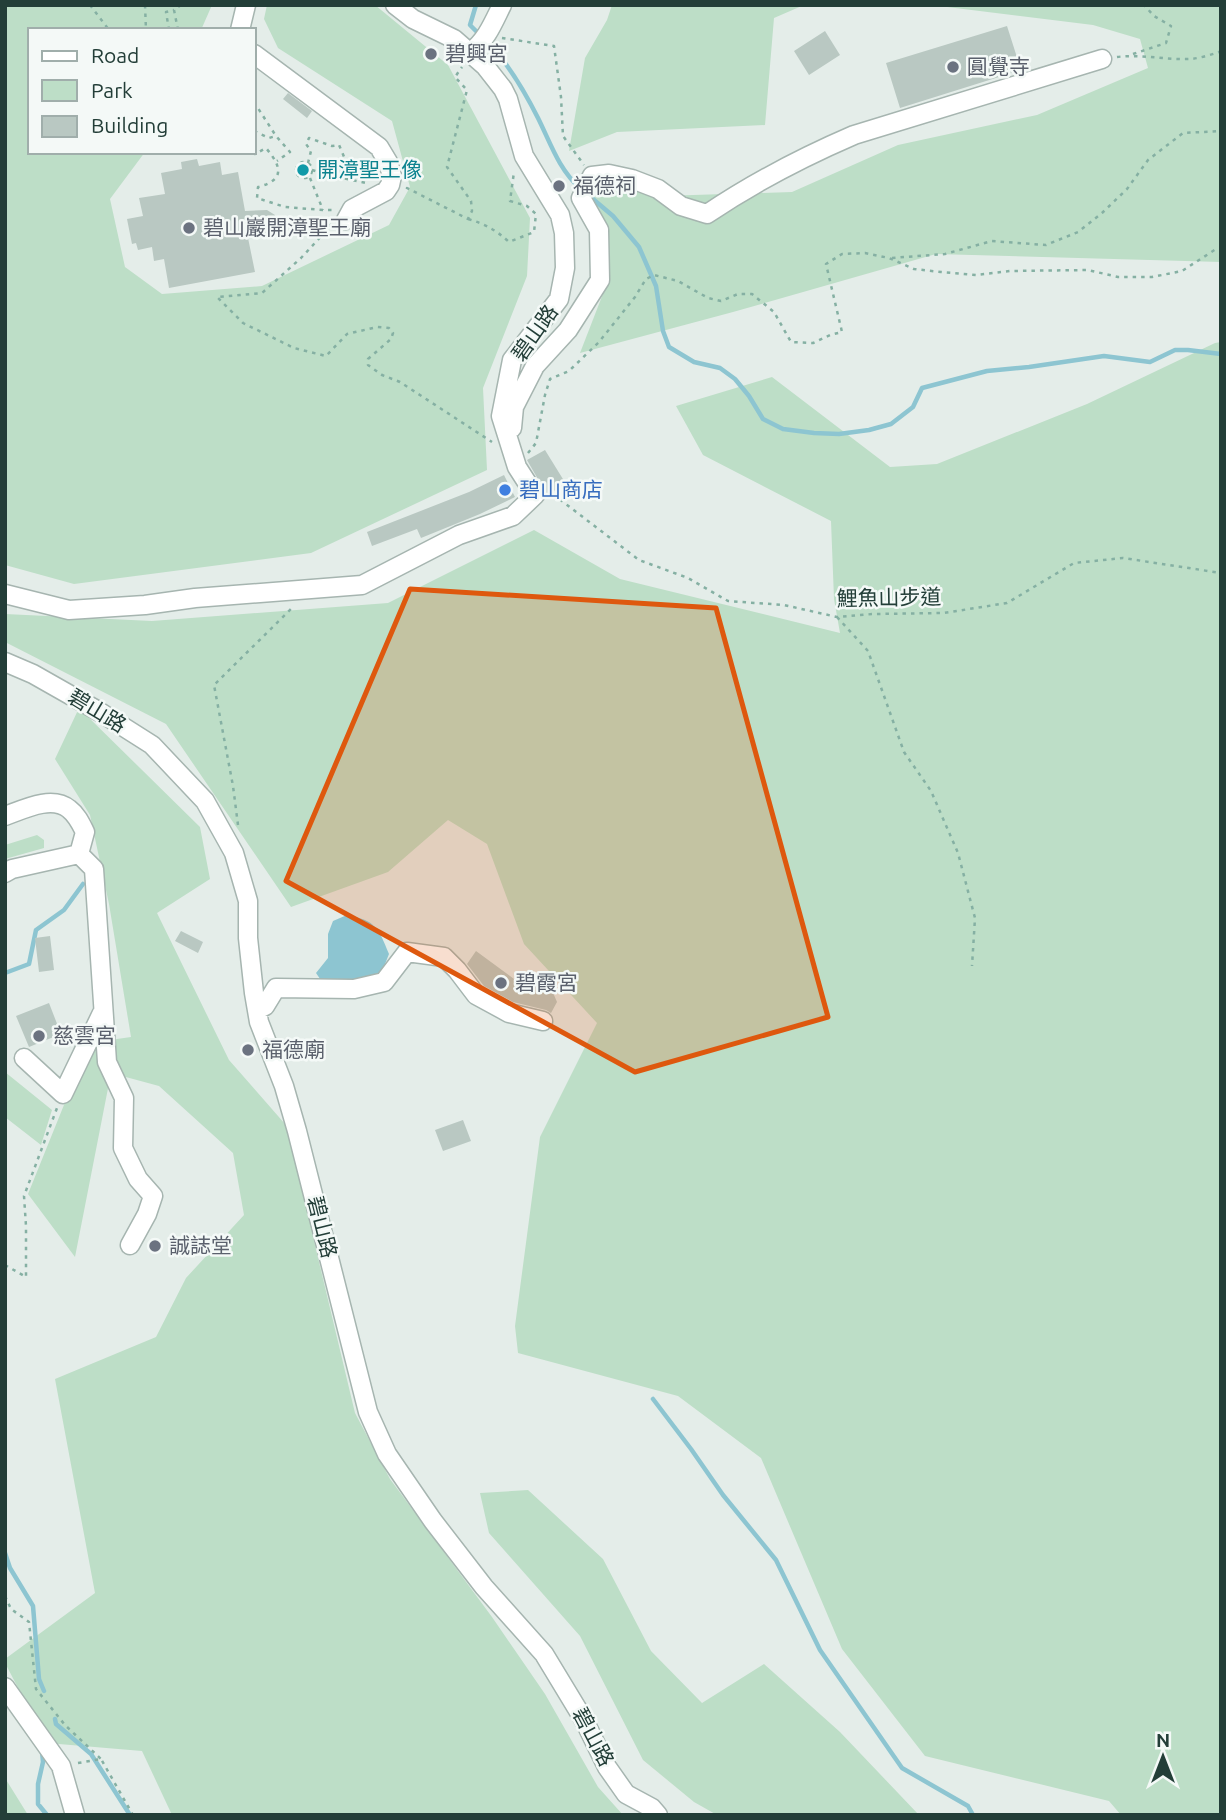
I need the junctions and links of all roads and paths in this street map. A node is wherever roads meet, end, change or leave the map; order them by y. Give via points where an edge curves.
1 (90, 5) edge
2 (145, 5) edge
3 (181, 5) edge
4 (246, 5) edge
5 (395, 5) edge
6 (502, 5) edge
7 (1144, 5) edge
8 (174, 10) junction
9 (107, 28) edge
10 (146, 28) edge
11 (169, 28) edge
12 (178, 28) edge
13 (240, 28) edge
14 (489, 33) junction
15 (471, 52) junction
16 (1221, 53) edge
17 (256, 55) edge
18 (1130, 55) junction
19 (1102, 59) joint
20 (256, 105) edge
21 (1221, 131) edge
22 (256, 132) edge
23 (276, 136) junction
24 (256, 153) edge
25 (277, 161) junction
26 (308, 163) junction
27 (516, 164) dead end
28 (312, 170) junction
29 (379, 175) dead end
30 (309, 176) junction
31 (370, 184) dead end
32 (587, 187) junction
33 (401, 196) dead end
34 (323, 210) junction
35 (343, 214) joint
36 (468, 219) junction
37 (328, 226) dead end
38 (1221, 249) edge
39 (889, 258) junction
40 (513, 457) junction
41 (535, 495) junction
42 (1221, 573) edge
43 (5, 594) edge
44 (292, 608) dead end
45 (837, 617) junction
46 (5, 662) edge
47 (229, 763) dead end
48 (5, 816) edge
49 (79, 854) junction
50 (5, 873) edge
51 (972, 967) dead end
52 (104, 1010) junction
53 (257, 1010) junction
54 (543, 1021) dead end
55 (24, 1058) dead end
56 (62, 1094) junction
57 (130, 1245) dead end
58 (5, 1265) edge
59 (5, 1596) edge
60 (5, 1687) edge
61 (101, 1759) junction
62 (88, 1762) dead end
63 (75, 1815) edge
64 (133, 1815) edge
65 (658, 1815) edge

1 - 9 path
2 - 10 path
3 - 8 path
4 - 13 street
5 - 15 street, 碧山路
6 - 14 street
7 - 18 path via 1171,26 1166,43
8 - 11 path via 166,12
8 - 12 path
14 - 15 street
14 - 32 path via 511,41 554,46 563,136
15 - 36 path via 455,78 467,90 447,167 471,201
15 - 40 street, 碧山路 via 503,89 524,156 560,215 564,233 565,268 559,299 512,360 501,416
16 - 18 path via 1193,59
17 - 35 street via 379,147 388,162 392,176 386,191
18 - 19 path
19 - 32 street via 853,135 706,214 632,179 609,174
20 - 23 path
21 - 39 path via 1183,132 1148,160 1102,213 1078,232 1046,245 992,241 945,254
22 - 23 path
23 - 25 path via 290,152
24 - 25 path via 266,148
25 - 34 path via 276,176 258,187 257,198 285,207
26 - 28 path
26 - 29 path via 312,151 306,144 309,138 339,145 345,159
26 - 30 path via 299,164 295,172 302,178
27 - 36 path via 510,201 536,214 534,232 509,242 496,230
28 - 30 path
28 - 31 path
30 - 34 path
32 - 40 street via 599,230 600,280 568,330 535,366 514,407
33 - 36 path via 407,188
34 - 35 path
37 - 40 path via 262,293 217,298 243,323 294,348 326,356 347,334 389,327 391,339 368,359 368,365
38 - 39 path via 1182,271 1152,277 1118,277 1088,270 976,275 914,269
39 - 40 path via 842,254 826,264 842,332 813,343 791,342 774,312 752,294 721,301 708,299 678,281 654,275 646,279 598,342 569,371 550,379 536,443
40 - 41 street, 碧山路
41 - 43 street via 513,516 459,535 362,585 69,610
41 - 45 path, 鯉魚山步道 via 558,498 639,560 688,578 727,601 784,605
42 - 45 path, 鯉魚山步道 via 1123,558 1074,563 1007,603 944,613
44 - 47 path via 214,685
45 - 51 path via 868,651 904,752 931,791 958,853 975,918
46 - 53 street, 碧山路 via 152,745 205,800 234,853 248,901 247,938
48 - 49 street via 53,802 68,807 85,832
49 - 50 street
49 - 52 street via 94,869
52 - 56 street
52 - 57 street via 107,1062 124,1098 123,1148 138,1179 153,1196
53 - 54 street via 276,988 354,989 384,982 407,952 444,957 476,995 509,1013
53 - 65 street, 碧山路 via 297,1131 368,1412 387,1454 484,1587 544,1654 626,1794
55 - 56 street
56 - 58 path via 24,1196 26,1277
59 - 61 path via 12,1609 29,1622 36,1689
60 - 63 street via 61,1766
61 - 62 path
61 - 64 path

